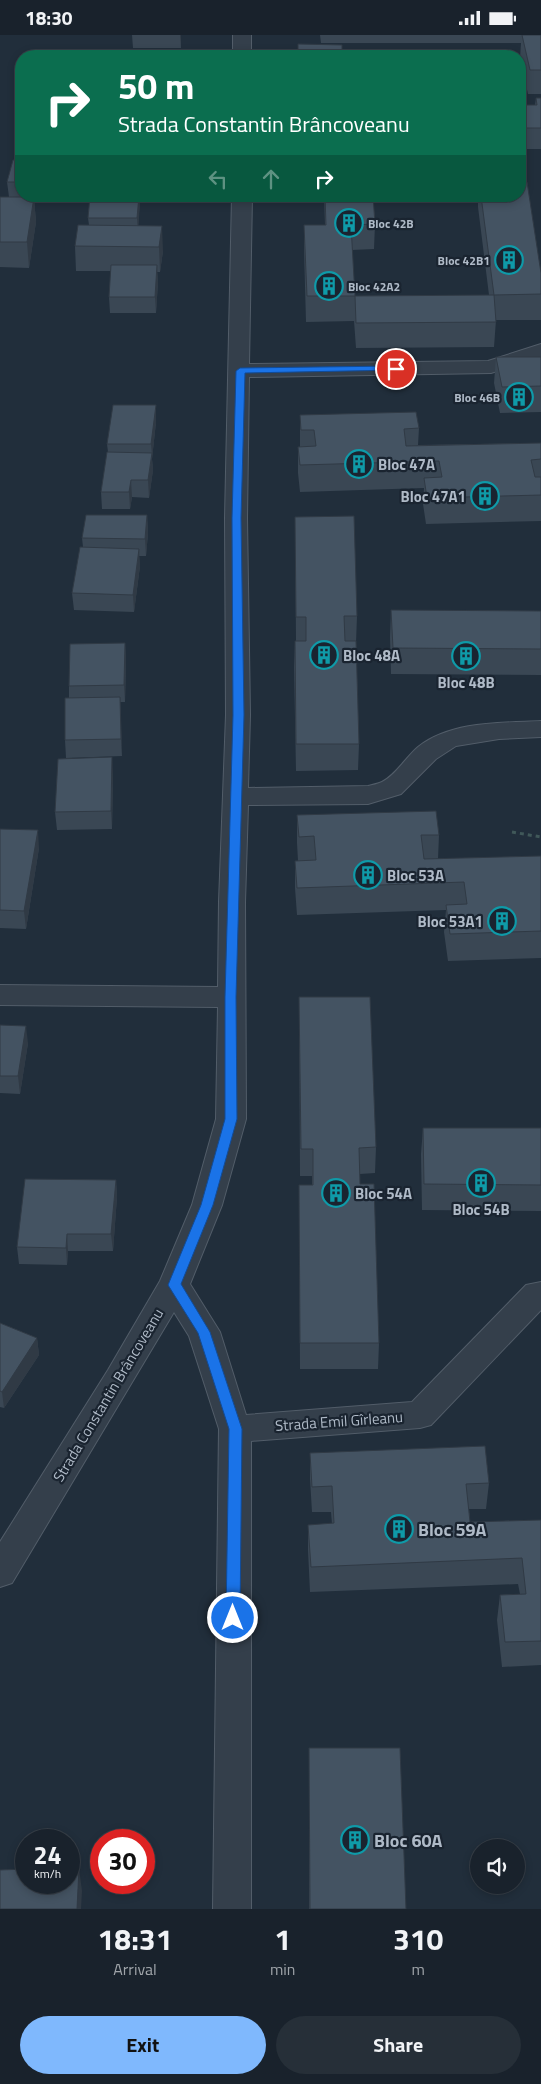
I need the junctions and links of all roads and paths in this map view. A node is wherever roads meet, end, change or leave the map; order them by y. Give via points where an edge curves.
1 (242, 35) edge
2 (242, 50) edge
3 (242, 202) edge
4 (541, 350) edge
5 (240, 371) junction
6 (541, 729) edge
7 (235, 797) junction
8 (512, 832) dead end
9 (541, 837) edge
10 (0, 995) edge
11 (230, 997) junction
12 (174, 1285) junction
13 (541, 1294) edge
14 (235, 1429) junction
15 (0, 1572) edge
16 (232, 1909) edge

1 - 2 street
3 - 5 street, Strada Constantin Brâncoveanu
4 - 5 street via 490,367
5 - 7 street, Strada Constantin Brâncoveanu
6 - 7 street via 499,731 450,739 427,753 392,788 368,795
7 - 11 street, Strada Constantin Brâncoveanu
8 - 9 path
10 - 11 street
11 - 12 street, Strada Constantin Brâncoveanu via 231,1119 207,1205
12 - 14 street via 204,1332
12 - 15 street, Strada Constantin Brâncoveanu
13 - 14 street, Strada Emil Gîrleanu via 537,1294 420,1415
14 - 16 street

